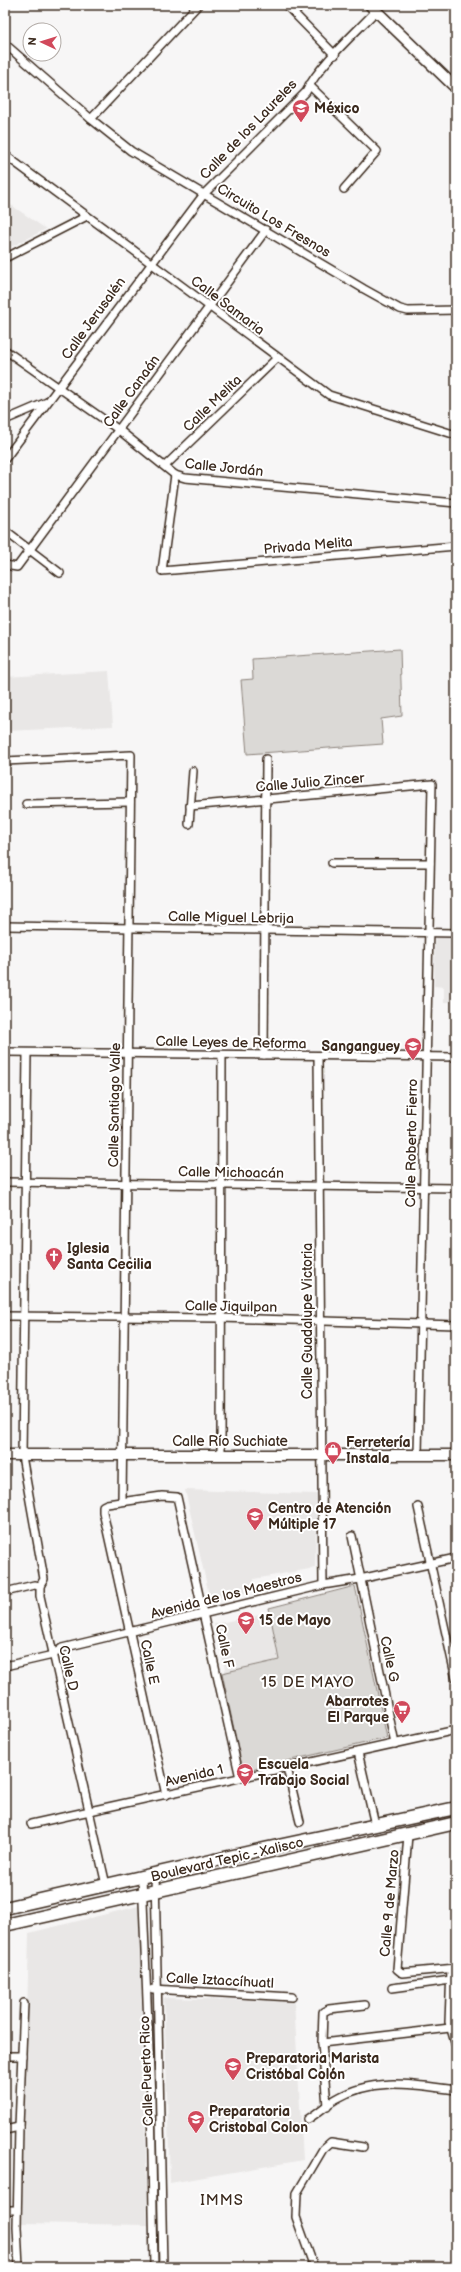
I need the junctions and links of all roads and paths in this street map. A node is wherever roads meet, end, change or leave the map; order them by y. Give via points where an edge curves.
1 (198, 5) edge
2 (286, 5) edge
3 (373, 8) edge
4 (5, 44) edge
5 (334, 55) junction
6 (309, 85) junction
7 (456, 88) edge
8 (91, 119) junction
9 (5, 155) edge
10 (344, 189) dead end
11 (204, 194) junction
12 (87, 216) junction
13 (266, 230) junction
14 (5, 258) edge
15 (151, 262) junction
16 (209, 307) junction
17 (456, 310) edge
18 (5, 350) edge
19 (277, 358) junction
20 (59, 386) junction
21 (49, 401) junction
22 (5, 420) edge
23 (119, 430) junction
24 (456, 435) edge
25 (5, 459) edge
26 (165, 466) junction
27 (175, 475) junction
28 (456, 503) edge
29 (5, 531) edge
30 (456, 546) edge
31 (30, 550) junction
32 (5, 565) edge
33 (60, 573) dead end
34 (266, 759) dead end
35 (5, 761) edge
36 (193, 771) dead end
37 (432, 784) joint
38 (266, 800) junction
39 (130, 802) junction
40 (26, 804) dead end
41 (190, 806) junction
42 (189, 824) dead end
43 (332, 863) dead end
44 (430, 863) junction
45 (5, 926) edge
46 (129, 928) junction
47 (265, 930) junction
48 (429, 932) junction
49 (456, 933) edge
50 (5, 1052) edge
51 (27, 1053) junction
52 (128, 1054) junction
53 (222, 1055) junction
54 (264, 1055) junction
55 (318, 1056) junction
56 (426, 1057) junction
57 (456, 1057) edge
58 (5, 1182) edge
59 (25, 1182) junction
60 (126, 1184) junction
61 (222, 1185) junction
62 (319, 1186) junction
63 (424, 1188) junction
64 (456, 1188) edge
65 (5, 1316) edge
66 (23, 1316) junction
67 (125, 1317) junction
68 (221, 1318) junction
69 (320, 1320) junction
70 (420, 1324) junction
71 (456, 1325) edge
72 (418, 1454) junction
73 (124, 1455) junction
74 (221, 1455) junction
75 (322, 1455) junction
76 (456, 1455) edge
77 (5, 1456) edge
78 (22, 1456) junction
79 (177, 1496) joint
80 (122, 1501) junction
81 (418, 1507) dead end
82 (352, 1536) dead end
83 (456, 1558) edge
84 (431, 1564) junction
85 (360, 1579) junction
86 (323, 1585) junction
87 (40, 1586) junction
88 (5, 1592) edge
89 (204, 1613) junction
90 (131, 1632) junction
91 (53, 1655) junction
92 (5, 1666) edge
93 (456, 1680) edge
94 (456, 1730) edge
95 (395, 1744) junction
96 (358, 1752) junction
97 (287, 1768) junction
98 (240, 1778) junction
99 (166, 1795) junction
100 (450, 1810) edge
101 (89, 1812) junction
102 (300, 1822) dead end
103 (456, 1823) edge
104 (30, 1824) dead end
105 (376, 1825) junction
106 (408, 1835) junction
107 (327, 1851) junction
108 (155, 1874) junction
109 (142, 1877) junction
110 (106, 1885) junction
111 (155, 1891) junction
112 (143, 1894) junction
113 (5, 1908) edge
114 (41, 1916) junction
115 (5, 1925) edge
116 (453, 1968) edge
117 (451, 1980) junction
118 (147, 1988) junction
119 (392, 1988) dead end
120 (157, 1989) junction
121 (292, 1997) dead end
122 (24, 2003) dead end
123 (365, 2005) dead end
124 (450, 2028) junction
125 (322, 2043) junction
126 (456, 2046) edge
127 (5, 2056) edge
128 (22, 2056) junction
129 (456, 2090) edge
130 (151, 2099) junction
131 (160, 2099) junction
132 (328, 2106) junction
133 (308, 2119) dead end
134 (19, 2127) junction
135 (5, 2130) edge
136 (363, 2147) dead end
137 (5, 2210) edge
138 (17, 2210) junction
139 (19, 2267) edge
140 (154, 2267) edge
141 (163, 2267) edge
142 (314, 2267) edge

1 - 8 street
2 - 5 street
3 - 5 street, Calle de los Laureles
3 - 7 main road
4 - 8 street, Circuito Los Fresnos
5 - 6 street, Calle de los Laureles
6 - 10 street via 376,151
6 - 11 street, Calle de los Laureles via 306,92
8 - 11 street, Circuito Los Fresnos via 131,151
9 - 12 street, Calle Samaria
11 - 13 street, Circuito Los Fresnos
11 - 15 street, Calle Jerusalén
12 - 14 street
12 - 15 street, Calle Samaria
13 - 16 street, Calle Canaán
13 - 17 street, Circuito Los Fresnos via 400,309 417,312
15 - 16 street, Calle Samaria
15 - 20 street, Calle Jerusalén
16 - 19 street, Calle Samaria
16 - 23 street, Calle Canaán
18 - 20 street, Calle Jordán
19 - 24 street, Calle Samaria via 329,395
19 - 26 street, Calle Melita
20 - 21 street, Calle Jerusalén
20 - 23 street, Calle Jordán
21 - 22 street
21 - 25 street, Calle Jerusalén
23 - 26 street, Calle Jordán
23 - 31 street, Calle Canaán
26 - 27 street, Calle Jordán
27 - 28 street, Calle Jordán
27 - 30 street, Privada Melita via 162,570
29 - 31 street
31 - 32 street, Calle Canaán via 18,567
31 - 33 street
34 - 38 street
35 - 39 street, Calle Santiago Valle via 131,755
36 - 41 street
37 - 38 street, Calle Julio Zincer
37 - 44 street, Calle Roberto Fierro
38 - 41 street, Calle Julio Zincer
38 - 47 street
39 - 40 street
39 - 46 street, Calle Santiago Valle
41 - 42 street
43 - 44 street
44 - 48 street, Calle Roberto Fierro
45 - 46 street, Calle Miguel Lebrija
46 - 47 street, Calle Miguel Lebrija
46 - 52 street, Calle Santiago Valle
47 - 48 street, Calle Miguel Lebrija
47 - 54 street
48 - 49 street, Calle Miguel Lebrija
48 - 56 street, Calle Roberto Fierro
50 - 51 street, Calle Leyes de Reforma
51 - 52 street, Calle Leyes de Reforma
51 - 59 street, Calle D
52 - 53 street, Calle Leyes de Reforma
52 - 60 street, Calle Santiago Valle
53 - 54 street, Calle Leyes de Reforma
53 - 61 street
54 - 55 street, Calle Leyes de Reforma
55 - 56 street, Calle Leyes de Reforma
55 - 62 street, Calle Guadalupe Victoria
56 - 57 street, Calle Leyes de Reforma
56 - 63 street, Calle Roberto Fierro
58 - 59 street, Calle Michoacán
59 - 60 street, Calle Michoacán
59 - 66 street, Calle D
60 - 61 street, Calle Michoacán
60 - 67 street, Calle Santiago Valle
61 - 62 street, Calle Michoacán
61 - 68 street
62 - 63 street, Calle Michoacán
62 - 69 street, Calle Guadalupe Victoria
63 - 64 street, Calle Michoacán
63 - 70 street, Calle Roberto Fierro
65 - 66 street, Calle Jiquilpan
66 - 67 street, Calle Jiquilpan
66 - 78 street, Calle D
67 - 68 street, Calle Jiquilpan
67 - 73 street, Calle Santiago Valle
68 - 69 street, Calle Jiquilpan
68 - 74 street
69 - 70 street, Calle Jiquilpan
69 - 75 street, Calle Guadalupe Victoria
70 - 71 street, Calle Jiquilpan
70 - 72 street, Calle Roberto Fierro
72 - 75 main road, Calle Río Suchiate
72 - 76 main road, Calle Río Suchiate
73 - 74 main road, Calle Río Suchiate
73 - 78 main road, Calle Río Suchiate
73 - 80 street
74 - 75 main road, Calle Río Suchiate
75 - 86 street, Calle Guadalupe Victoria
77 - 78 main road, Calle Río Suchiate
78 - 87 street, Calle D via 44,1579
79 - 80 street, Calle E
79 - 89 street, Calle F
80 - 90 street, Calle E via 103,1506 103,1512
81 - 84 street
82 - 85 street, Calle G
83 - 84 street, Avenida de los Maestros
84 - 85 street, Avenida de los Maestros
84 - 93 street
85 - 86 street, Avenida de los Maestros
85 - 95 street, Calle G
86 - 89 street, Avenida de los Maestros
87 - 88 street
87 - 91 street, Calle D
89 - 90 street, Avenida de los Maestros
89 - 98 street, Calle F
90 - 91 street, Avenida de los Maestros via 62,1648
90 - 99 street, Calle E
91 - 92 street, Avenida de los Maestros
91 - 101 street, Calle D
94 - 95 street, Avenida 1
95 - 96 street, Avenida 1
96 - 97 street, Avenida 1
96 - 105 street
97 - 98 street, Avenida 1
97 - 102 street
98 - 99 street, Avenida 1
99 - 101 street, Avenida 1
100 - 105 main road, Boulevard Tepic - Xalisco
100 - 106 main road via 437,1819 415,1825
101 - 104 street, Avenida 1
101 - 110 street, Calle D
103 - 106 main road, Boulevard Tepic - Xalisco
105 - 107 main road via 367,1832 338,1840
105 - 108 main road, Boulevard Tepic - Xalisco
106 - 107 main road, Boulevard Tepic - Xalisco
106 - 116 street, Calle 9 de Marzo via 397,1969 402,1973
107 - 111 main road, Boulevard Tepic - Xalisco
108 - 109 main road, Boulevard Tepic - Xalisco
108 - 111 street, Calle Puerto Rico
109 - 110 main road, Boulevard Tepic - Xalisco
109 - 112 street, Calle Puerto Rico
110 - 113 main road, Boulevard Tepic - Xalisco
110 - 114 main road via 94,1895 51,1906
111 - 112 main road, Boulevard Tepic - Xalisco
111 - 120 street, Calle Puerto Rico
112 - 114 main road, Boulevard Tepic - Xalisco
112 - 118 street, Calle Puerto Rico
114 - 115 main road, Boulevard Tepic - Xalisco
116 - 117 street
117 - 119 street
117 - 124 street
118 - 120 street, Calle Iztaccíhuatl
118 - 130 street, Calle Puerto Rico
120 - 121 street, Calle Iztaccíhuatl
120 - 131 street, Calle Puerto Rico
122 - 128 street
123 - 125 street via 329,2009 324,2012
124 - 125 street
124 - 126 street
125 - 132 street
127 - 128 street
128 - 134 street
129 - 132 street via 414,2083 376,2084 336,2099
130 - 131 street
130 - 140 street, Calle Puerto Rico
131 - 141 street, Calle Puerto Rico
132 - 133 street
134 - 135 street
134 - 138 street
136 - 142 street via 330,2142 323,2149 297,2193 296,2217
137 - 138 street
138 - 139 street

